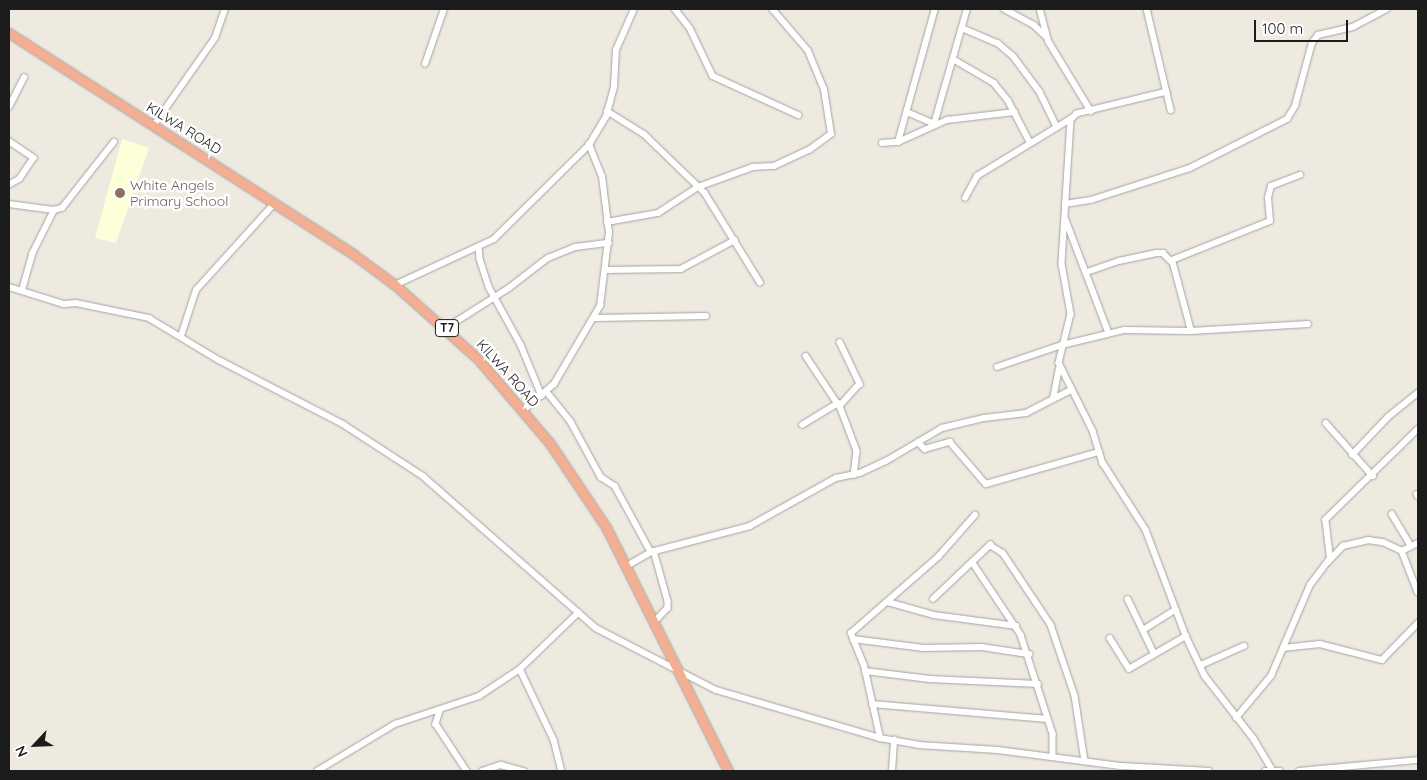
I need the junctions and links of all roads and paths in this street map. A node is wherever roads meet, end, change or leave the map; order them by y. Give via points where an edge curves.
1 (225, 9) edge
2 (444, 9) edge
3 (634, 9) edge
4 (675, 9) edge
5 (772, 9) edge
6 (935, 9) edge
7 (967, 9) edge
8 (1004, 9) edge
9 (1040, 9) edge
10 (1147, 9) edge
11 (1387, 9) edge
12 (962, 28) junction
13 (9, 32) edge
14 (1046, 36) junction
15 (953, 59) junction
16 (425, 64) dead end
17 (24, 78) dead end
18 (1167, 92) junction
19 (9, 108) edge
20 (1171, 110) dead end
21 (607, 111) junction
22 (1091, 111) junction
23 (907, 112) junction
24 (1015, 112) junction
25 (798, 115) dead end
26 (1072, 118) junction
27 (935, 124) junction
28 (154, 125) junction
29 (1056, 125) junction
30 (9, 141) edge
31 (114, 142) dead end
32 (898, 142) junction
33 (1030, 142) junction
34 (882, 143) dead end
35 (588, 145) junction
36 (1300, 175) dead end
37 (9, 185) edge
38 (698, 188) junction
39 (965, 198) dead end
40 (275, 203) junction
41 (9, 204) edge
42 (1065, 204) junction
43 (54, 210) junction
44 (1065, 220) junction
45 (608, 222) junction
46 (734, 240) junction
47 (609, 243) junction
48 (479, 247) junction
49 (1171, 261) junction
50 (606, 270) junction
51 (1088, 272) junction
52 (760, 282) dead end
53 (395, 285) junction
54 (9, 287) edge
55 (22, 290) junction
56 (495, 297) junction
57 (706, 316) dead end
58 (596, 318) junction
59 (1308, 324) dead end
60 (446, 328) junction
61 (1191, 331) junction
62 (1109, 333) junction
63 (181, 336) junction
64 (840, 342) dead end
65 (1062, 345) junction
66 (806, 356) dead end
67 (1060, 367) junction
68 (997, 368) dead end
69 (1071, 390) junction
70 (1418, 392) edge
71 (544, 394) junction
72 (1053, 399) junction
73 (839, 405) junction
74 (524, 410) junction
75 (1326, 423) dead end
76 (802, 425) dead end
77 (1418, 430) edge
78 (918, 442) junction
79 (1098, 452) junction
80 (1352, 455) junction
81 (854, 475) junction
82 (1373, 476) junction
83 (1392, 514) dead end
84 (975, 515) dead end
85 (1418, 543) edge
86 (1411, 546) junction
87 (1402, 551) junction
88 (652, 552) junction
89 (973, 563) junction
90 (1327, 563) junction
91 (627, 566) junction
92 (1417, 585) edge
93 (1418, 592) edge
94 (933, 599) dead end
95 (1128, 599) dead end
96 (888, 602) junction
97 (1175, 610) junction
98 (578, 613) junction
99 (656, 621) junction
100 (1418, 623) edge
101 (1016, 626) junction
102 (1143, 630) junction
103 (1186, 636) junction
104 (1110, 638) dead end
105 (853, 639) junction
106 (1244, 646) dead end
107 (1283, 648) junction
108 (1154, 653) junction
109 (1029, 654) junction
110 (1201, 666) junction
111 (520, 669) junction
112 (865, 670) junction
113 (679, 672) junction
114 (1038, 684) junction
115 (872, 704) junction
116 (440, 712) junction
117 (1236, 718) junction
118 (1047, 719) junction
119 (880, 738) junction
120 (894, 740) junction
121 (1053, 757) junction
122 (1418, 760) edge
123 (1084, 761) junction
124 (317, 771) edge
125 (467, 771) edge
126 (482, 771) edge
127 (524, 771) edge
128 (561, 771) edge
129 (728, 771) edge
130 (892, 771) edge
131 (1209, 771) edge
132 (1265, 771) edge
133 (1273, 771) edge
134 (1280, 771) edge
135 (1299, 771) edge

1 - 28 street via 215,38
2 - 16 street
3 - 21 street via 616,50 614,87
4 - 25 street via 690,28 713,76
5 - 38 street via 808,51 824,90 832,133 810,150 774,166 753,167
6 - 23 street
7 - 12 street
8 - 14 street via 1034,25
9 - 14 street
10 - 18 street
11 - 42 street via 1354,27 1318,35 1312,43 1295,106 1287,119 1190,168 1091,200
12 - 15 street
12 - 29 street via 998,44 1014,57 1040,92
13 - 28 highway, KILWA ROAD / T7
14 - 22 street
15 - 24 street via 994,83
15 - 27 street
17 - 19 street
18 - 20 street
18 - 22 street
21 - 35 street via 603,125
21 - 38 street via 644,134
22 - 26 street
23 - 27 street
23 - 32 street
24 - 27 street
24 - 33 street
26 - 29 street
26 - 42 street
27 - 32 street
28 - 40 highway, KILWA ROAD / T7
29 - 33 street
30 - 37 street via 34,158 20,179
31 - 43 street via 64,205
32 - 34 street
33 - 39 street via 977,176
35 - 45 street via 602,177
35 - 48 street via 494,239
36 - 49 street via 1270,186 1270,222
38 - 45 street via 658,213
38 - 46 street
40 - 53 highway, KILWA ROAD / T7
40 - 63 street via 196,290
41 - 43 street
42 - 44 street
43 - 55 street via 32,254
44 - 51 street
44 - 65 street via 1062,264 1071,314
45 - 47 street
46 - 50 street via 681,269
46 - 52 street
47 - 50 street
47 - 56 street via 575,247 548,258
48 - 53 street
48 - 56 street via 480,261
49 - 51 street via 1163,253 1156,253
49 - 61 street
50 - 58 street
51 - 62 street
53 - 60 highway, KILWA ROAD / T7
54 - 55 street
55 - 63 street via 64,304 76,303 149,318
56 - 60 street
56 - 71 street
57 - 58 street
58 - 71 street
59 - 61 street
60 - 74 highway, KILWA ROAD / T7
61 - 62 street via 1124,330
62 - 65 street
63 - 98 street via 219,360 343,424 407,464
64 - 73 street via 860,384
65 - 67 street
65 - 68 street
66 - 73 street
67 - 69 street
67 - 72 street
69 - 72 street
69 - 79 street via 1093,431
70 - 80 street via 1388,417
71 - 74 street
71 - 88 street via 571,422 601,477 615,486
72 - 78 street via 1026,413 942,428
73 - 76 street
73 - 81 street via 857,451
74 - 91 highway, KILWA ROAD / T7 via 584,492
75 - 80 street
77 - 82 street
78 - 79 street via 926,449 950,442 986,484
78 - 81 street
79 - 97 street via 1146,530
80 - 82 street
81 - 88 street via 836,478 750,526
82 - 90 street via 1325,520 1331,554
83 - 86 street
84 - 96 street via 938,557
85 - 86 street
86 - 87 street
87 - 90 street via 1383,542 1368,540 1342,546
87 - 92 street
88 - 91 street
88 - 99 street via 668,601 668,608
89 - 94 street
89 - 101 street
89 - 123 street via 990,545 1002,552 1047,617 1075,696
90 - 107 street via 1310,585
91 - 99 highway, KILWA ROAD / T7
92 - 93 street
95 - 102 street
96 - 101 street via 934,615
96 - 105 street via 852,631
97 - 102 street
97 - 103 street
98 - 111 street
98 - 113 street via 608,636
99 - 113 highway, KILWA ROAD / T7
100 - 107 street via 1382,660 1320,644
101 - 109 street
102 - 108 street
103 - 108 street
103 - 110 street
104 - 108 street via 1127,669
105 - 109 street via 923,648 982,647
105 - 112 street
106 - 110 street
107 - 117 street via 1267,682
109 - 114 street
110 - 117 street
111 - 116 street via 479,696
111 - 128 street via 554,740
112 - 114 street via 930,678
112 - 115 street
113 - 119 street via 739,697
113 - 129 highway, KILWA ROAD / T7
114 - 118 street
115 - 118 street
115 - 119 street
116 - 124 street via 395,724
116 - 125 street via 436,724
117 - 133 street via 1254,739
118 - 121 street via 1052,734
119 - 120 street
120 - 121 street
120 - 130 street
121 - 123 street
122 - 135 street
123 - 131 street
126 - 127 street via 501,765
132 - 133 street
133 - 134 street

